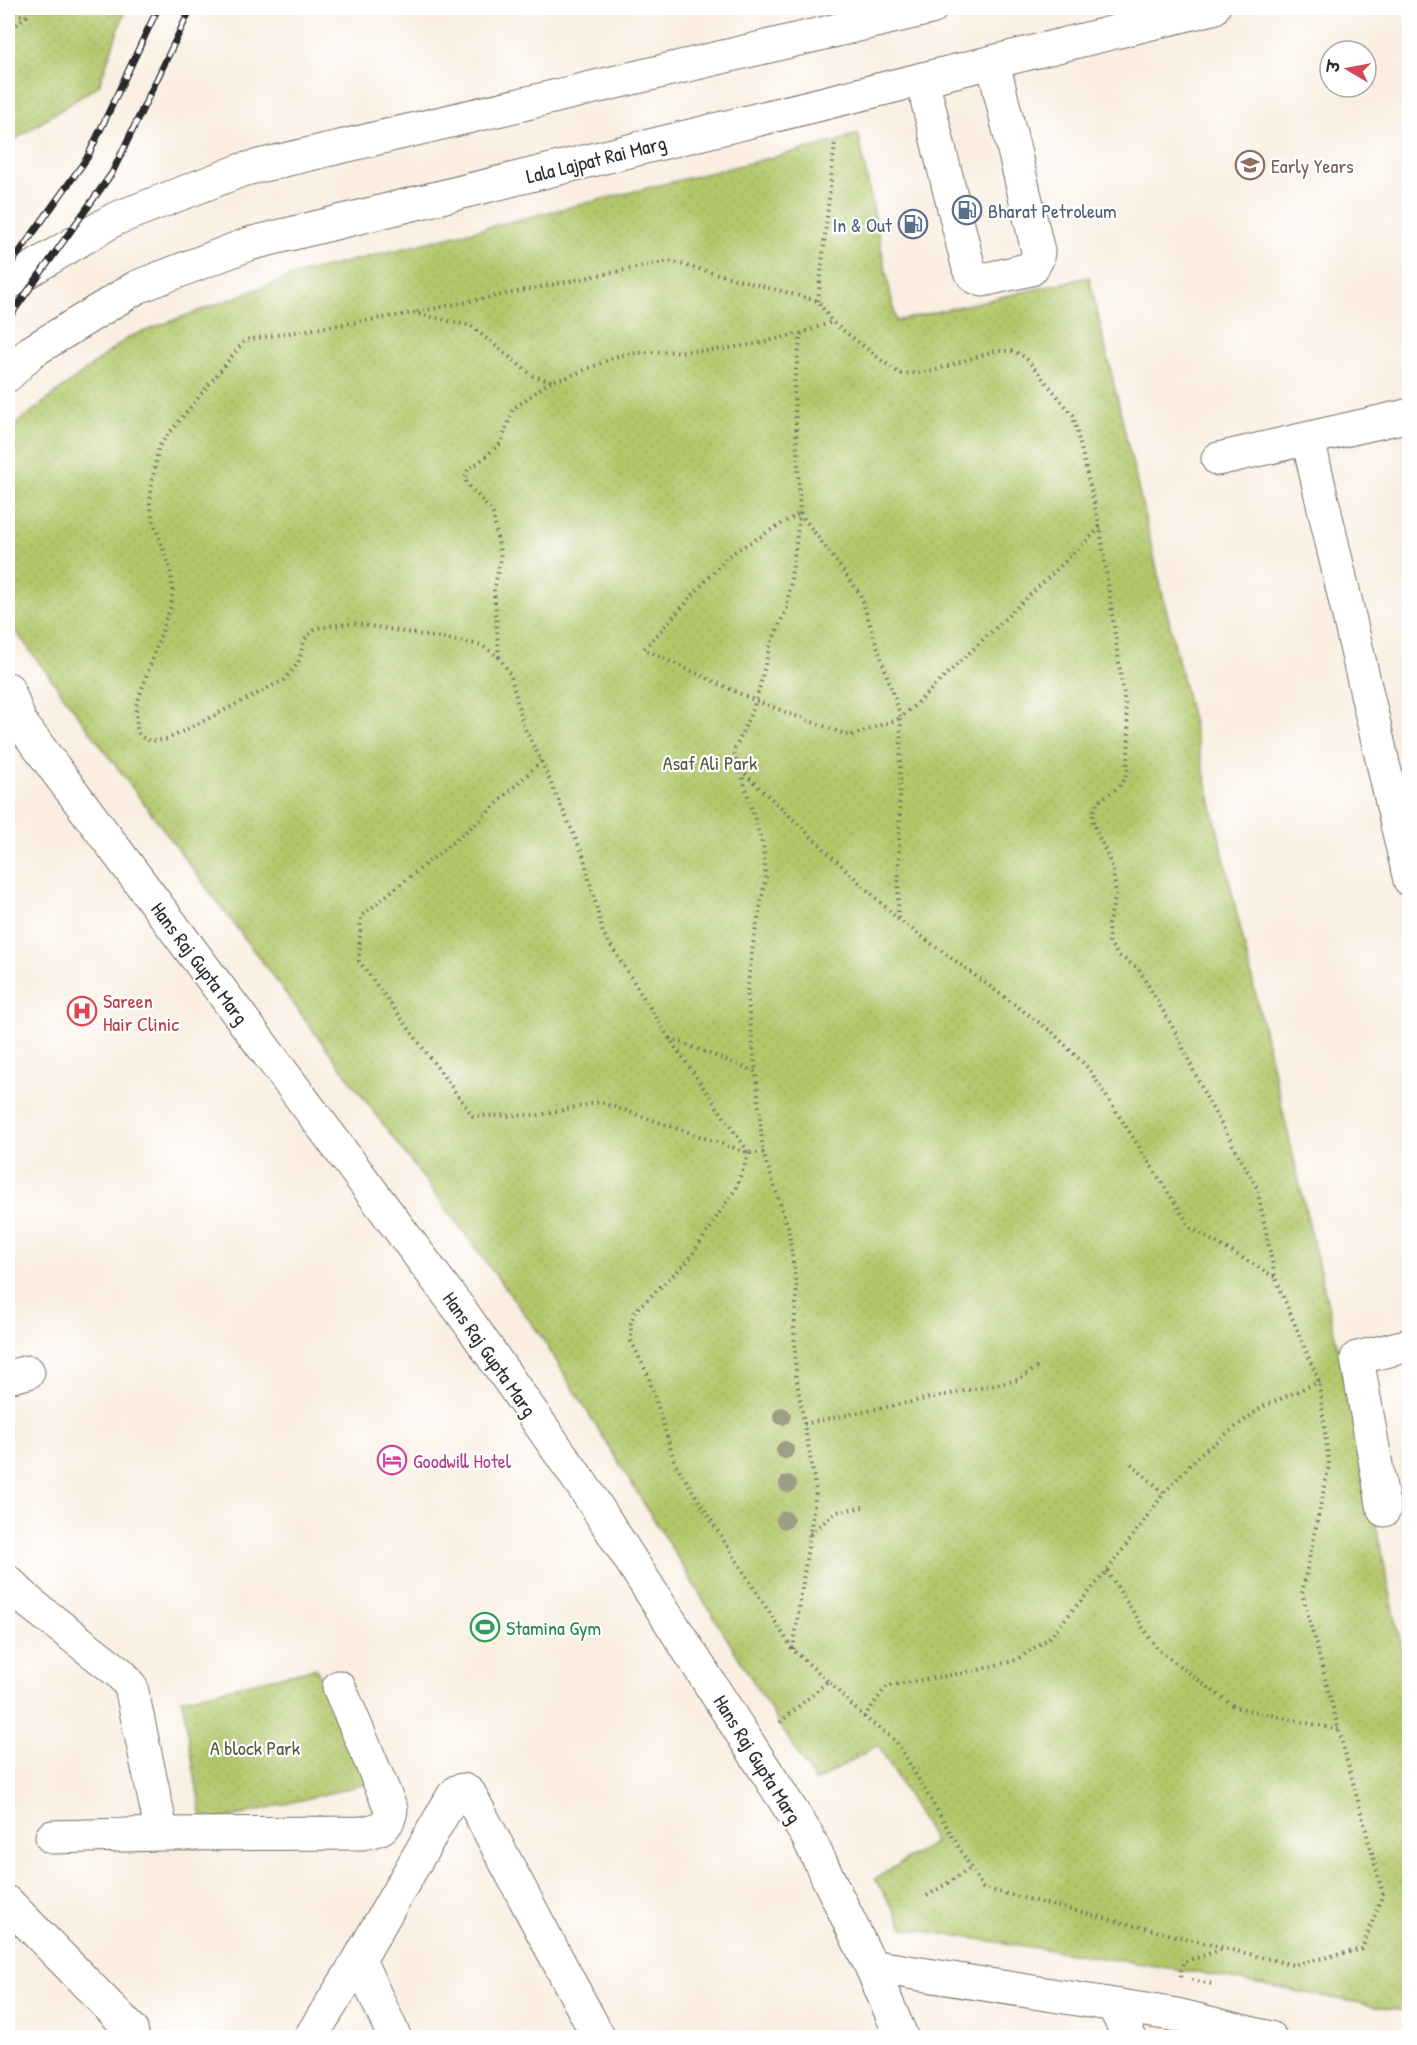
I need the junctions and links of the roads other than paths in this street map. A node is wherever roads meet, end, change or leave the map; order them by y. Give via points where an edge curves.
1 (931, 8) edge
2 (1213, 8) edge
3 (993, 62) junction
4 (922, 79) junction
5 (8, 283) edge
6 (8, 375) edge
7 (1410, 415) edge
8 (1308, 438) junction
9 (1218, 459) dead end
10 (8, 689) edge
11 (14, 720) edge
12 (1410, 880) edge
13 (1410, 1345) edge
14 (1384, 1510) dead end
15 (8, 1582) edge
16 (339, 1687) dead end
17 (162, 1834) junction
18 (52, 1837) dead end
19 (8, 1903) edge
20 (359, 1960) junction
21 (871, 1966) junction
22 (1113, 2005) junction
23 (133, 2037) edge
24 (310, 2037) edge
25 (395, 2037) edge
26 (599, 2037) edge
27 (902, 2037) edge
28 (1131, 2037) edge
29 (1270, 2037) edge

1 - 5 street via 243,171 115,219
2 - 3 street, Lala Lajpat Rai Marg
3 - 4 street, Lala Lajpat Rai Marg
3 - 4 street via 1038,251 1031,269 983,280 969,269
4 - 6 street, Lala Lajpat Rai Marg via 249,244 137,286 31,352
7 - 8 street
8 - 9 street
8 - 12 street
10 - 11 street, Hans Raj Gupta Marg
11 - 21 street, Hans Raj Gupta Marg via 472,1328 585,1489 807,1834
13 - 14 street via 1358,1358
15 - 17 street via 122,1674 131,1687
16 - 17 street via 391,1809 387,1824 362,1833
17 - 18 street
19 - 23 street via 131,2029
20 - 24 street
20 - 25 street
20 - 26 street via 453,1796 463,1790 469,1793
21 - 22 street
21 - 27 street, Hans Raj Gupta Marg
22 - 28 street
22 - 29 street

